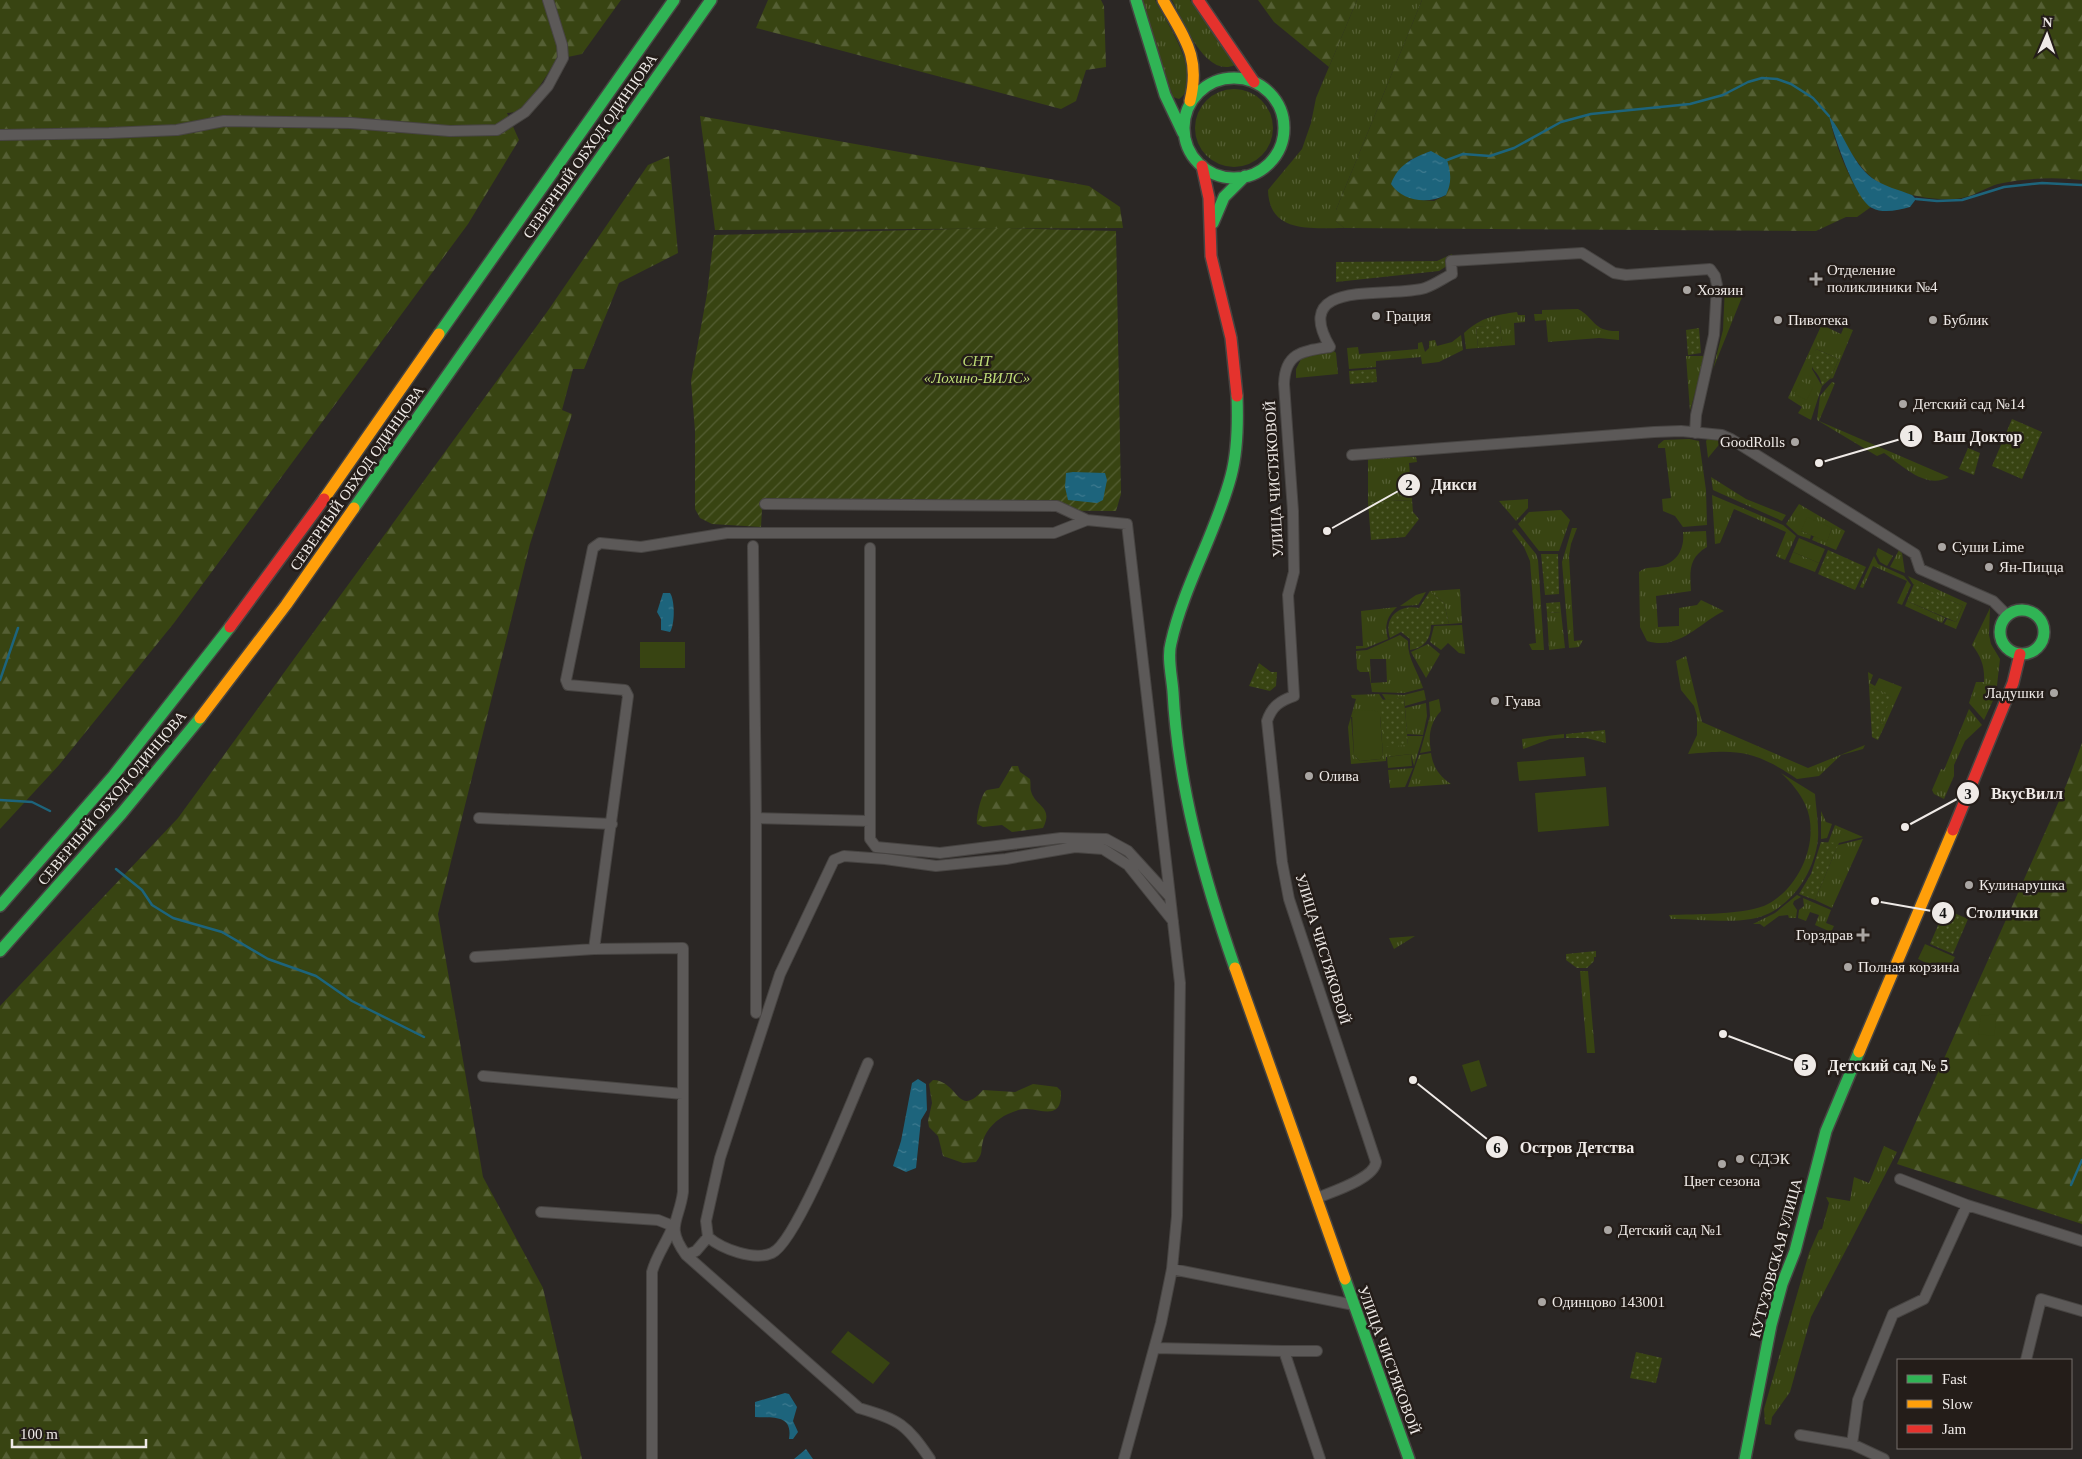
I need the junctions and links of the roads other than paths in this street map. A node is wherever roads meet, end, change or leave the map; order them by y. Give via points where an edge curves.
1 (548, 0) edge
2 (674, 0) edge
3 (1136, 0) edge
4 (1163, 0) edge
5 (1198, 0) edge
6 (710, 1) edge
7 (1254, 82) junction
8 (1190, 104) junction
9 (0, 135) edge
10 (1184, 136) junction
11 (1202, 166) junction
12 (1246, 176) junction
13 (1210, 232) junction
14 (1695, 433) junction
15 (1352, 455) dead end
16 (765, 504) dead end
17 (1087, 520) junction
18 (753, 546) dead end
19 (870, 548) dead end
20 (2008, 615) junction
21 (2020, 654) junction
22 (479, 818) dead end
23 (756, 818) junction
24 (870, 821) junction
25 (612, 824) junction
26 (1170, 898) junction
27 (0, 906) edge
28 (1174, 922) junction
29 (594, 949) junction
30 (0, 951) edge
31 (475, 957) dead end
32 (756, 1013) dead end
33 (868, 1063) dead end
34 (483, 1076) dead end
35 (683, 1094) junction
36 (1900, 1179) dead end
37 (1317, 1198) junction
38 (1966, 1205) junction
39 (541, 1212) dead end
40 (673, 1226) junction
41 (708, 1237) junction
42 (2082, 1240) edge
43 (686, 1255) junction
44 (1172, 1270) junction
45 (1354, 1305) junction
46 (2082, 1311) edge
47 (1155, 1348) junction
48 (1284, 1351) junction
49 (1317, 1351) dead end
50 (2026, 1359) edge
51 (1800, 1435) dead end
52 (1852, 1444) junction
53 (652, 1459) edge
54 (930, 1459) edge
55 (1124, 1459) edge
56 (1320, 1459) edge
57 (1409, 1459) edge
58 (1745, 1459) edge
59 (1884, 1459) edge

1 - 9 street via 563,58 548,86 525,112 497,130 450,131 224,120 168,130
2 - 27 main road, СЕВЕРНЫЙ ОБХОД ОДИНЦОВА via 262,587 105,786
3 - 10 main road via 1166,95
4 - 8 main road via 1194,66 1196,75
5 - 7 main road
6 - 30 main road, СЕВЕРНЫЙ ОБХОД ОДИНЦОВА via 286,605 122,813
7 - 8 main road via 1222,79 1206,86
7 - 12 main road via 1273,97 1281,112 1284,128 1281,144 1273,159 1261,170
8 - 10 main road via 1184,122
10 - 11 main road via 1188,149
11 - 12 main road via 1227,177
11 - 13 main road, УЛИЦА ЧИСТЯКОВОЙ via 1209,198
12 - 13 main road via 1224,197
13 - 37 main road, УЛИЦА ЧИСТЯКОВОЙ via 1211,256 1231,338 1238,426 1232,474 1178,615 1170,646 1175,730 1188,804 1215,912
14 - 15 street via 1654,432
14 - 20 street via 1731,439 1915,554 1920,569 1994,601
14 - 37 street, УЛИЦА ЧИСТЯКОВОЙ via 1714,335 1717,284 1710,269 1626,275 1614,273 1582,253 1451,261 1452,274 1425,288 1334,299 1323,307 1320,321 1330,347 1298,354 1286,368 1284,384 1294,572 1288,594 1294,696 1281,701 1267,721 1282,862 1289,899 1376,1162 1366,1177
16 - 17 street via 1057,506
17 - 25 street via 1054,534 727,533 641,547 600,542 593,548 566,680 568,685 625,690 628,696
17 - 26 street via 1127,524
18 - 23 street
19 - 24 street
20 - 21 main road via 2000,633 2003,643
20 - 21 main road via 2016,610 2026,610 2035,614 2043,625 2042,641 2037,648
21 - 58 main road, КУТУЗОВСКАЯ УЛИЦА via 2013,683 1990,744 1826,1131 1795,1251 1773,1319
22 - 25 street
23 - 24 street
23 - 32 street
24 - 26 street via 870,839 876,847 940,853 1061,838 1106,839 1128,851
25 - 29 street
26 - 28 street
28 - 41 street via 1128,865 1103,849 1075,847 1006,859 936,866 885,858 844,856 834,860 777,983 720,1158 706,1221
28 - 44 street via 1180,983 1177,1216
29 - 31 street
29 - 35 street via 683,948
33 - 41 street via 807,1202 784,1244 773,1253 747,1254 713,1242
34 - 35 street
35 - 40 street via 683,1192
36 - 38 street
37 - 45 main road, УЛИЦА ЧИСТЯКОВОЙ
38 - 42 street
38 - 52 street via 1924,1299 1893,1314 1858,1400
39 - 40 street via 658,1220
40 - 43 street
40 - 53 street via 652,1272
41 - 43 street via 696,1251
43 - 54 street via 860,1408 904,1424
44 - 45 street
44 - 47 street
45 - 57 main road, УЛИЦА ЧИСТЯКОВОЙ
46 - 50 street via 2041,1299
47 - 48 street
47 - 55 street
48 - 49 street
48 - 56 street
51 - 52 street
52 - 59 street

